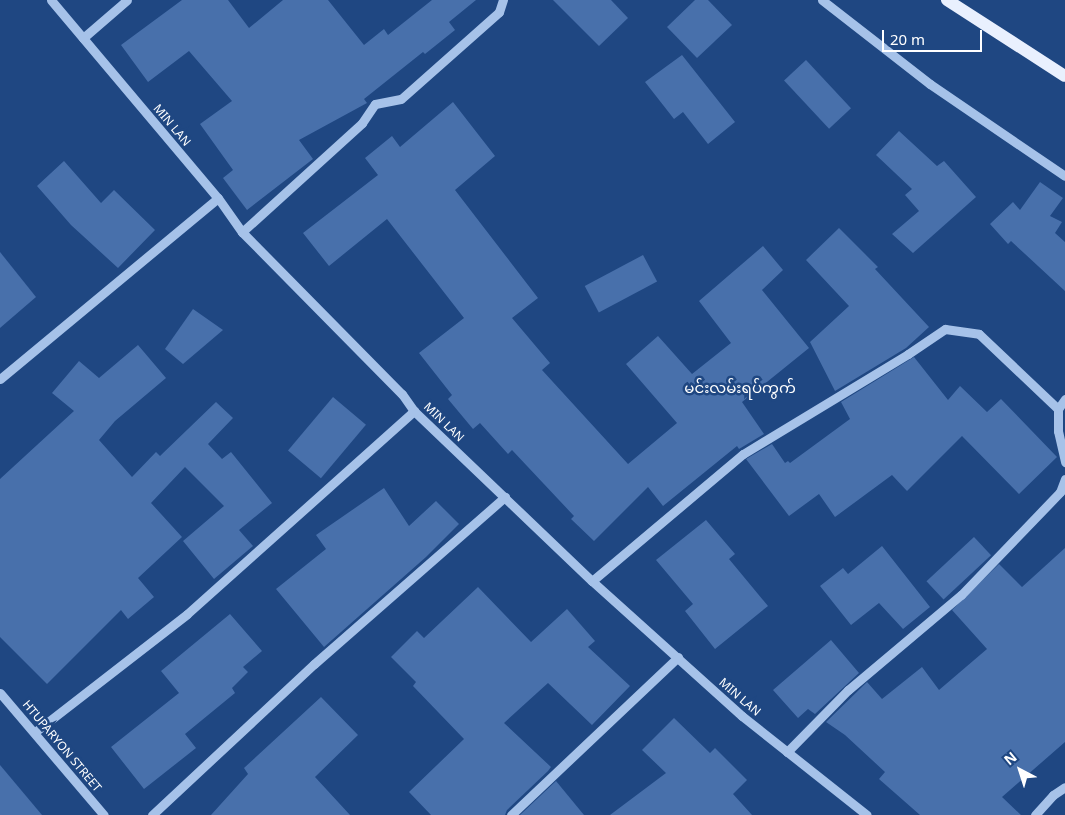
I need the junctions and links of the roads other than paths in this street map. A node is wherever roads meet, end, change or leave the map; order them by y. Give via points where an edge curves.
1 (51, 0) edge
2 (128, 0) edge
3 (503, 0) edge
4 (822, 0) edge
5 (947, 0) edge
6 (83, 38) junction
7 (1065, 76) edge
8 (1065, 176) edge
9 (218, 198) junction
10 (242, 232) junction
11 (0, 379) edge
12 (1065, 400) edge
13 (1058, 409) junction
14 (414, 411) junction
15 (1065, 462) edge
16 (1065, 479) edge
17 (1062, 494) edge
18 (505, 497) junction
19 (592, 581) junction
20 (678, 658) junction
21 (0, 693) edge
22 (35, 732) junction
23 (787, 752) junction
24 (1065, 786) edge
25 (104, 815) edge
26 (152, 815) edge
27 (511, 815) edge
28 (867, 815) edge
29 (1035, 815) edge

1 - 6 street, MIN LAN
2 - 6 street
3 - 10 street via 499,12 401,100 375,104 362,123
4 - 8 street via 930,84
5 - 7 main road
6 - 9 street, MIN LAN
9 - 10 street, MIN LAN
9 - 11 street
10 - 14 street, MIN LAN via 402,394
12 - 13 street
13 - 15 street via 1058,431
13 - 19 street via 979,334 945,329 743,454
14 - 18 street, MIN LAN
14 - 22 street via 188,614
16 - 17 street
17 - 23 street via 961,595 848,690
18 - 19 street, MIN LAN
18 - 26 street via 314,664
19 - 20 street, MIN LAN
20 - 23 street, MIN LAN
20 - 27 street
21 - 22 street, HTUPARYON STREET
22 - 25 street, HTUPARYON STREET
23 - 28 street, MIN LAN
24 - 29 street

